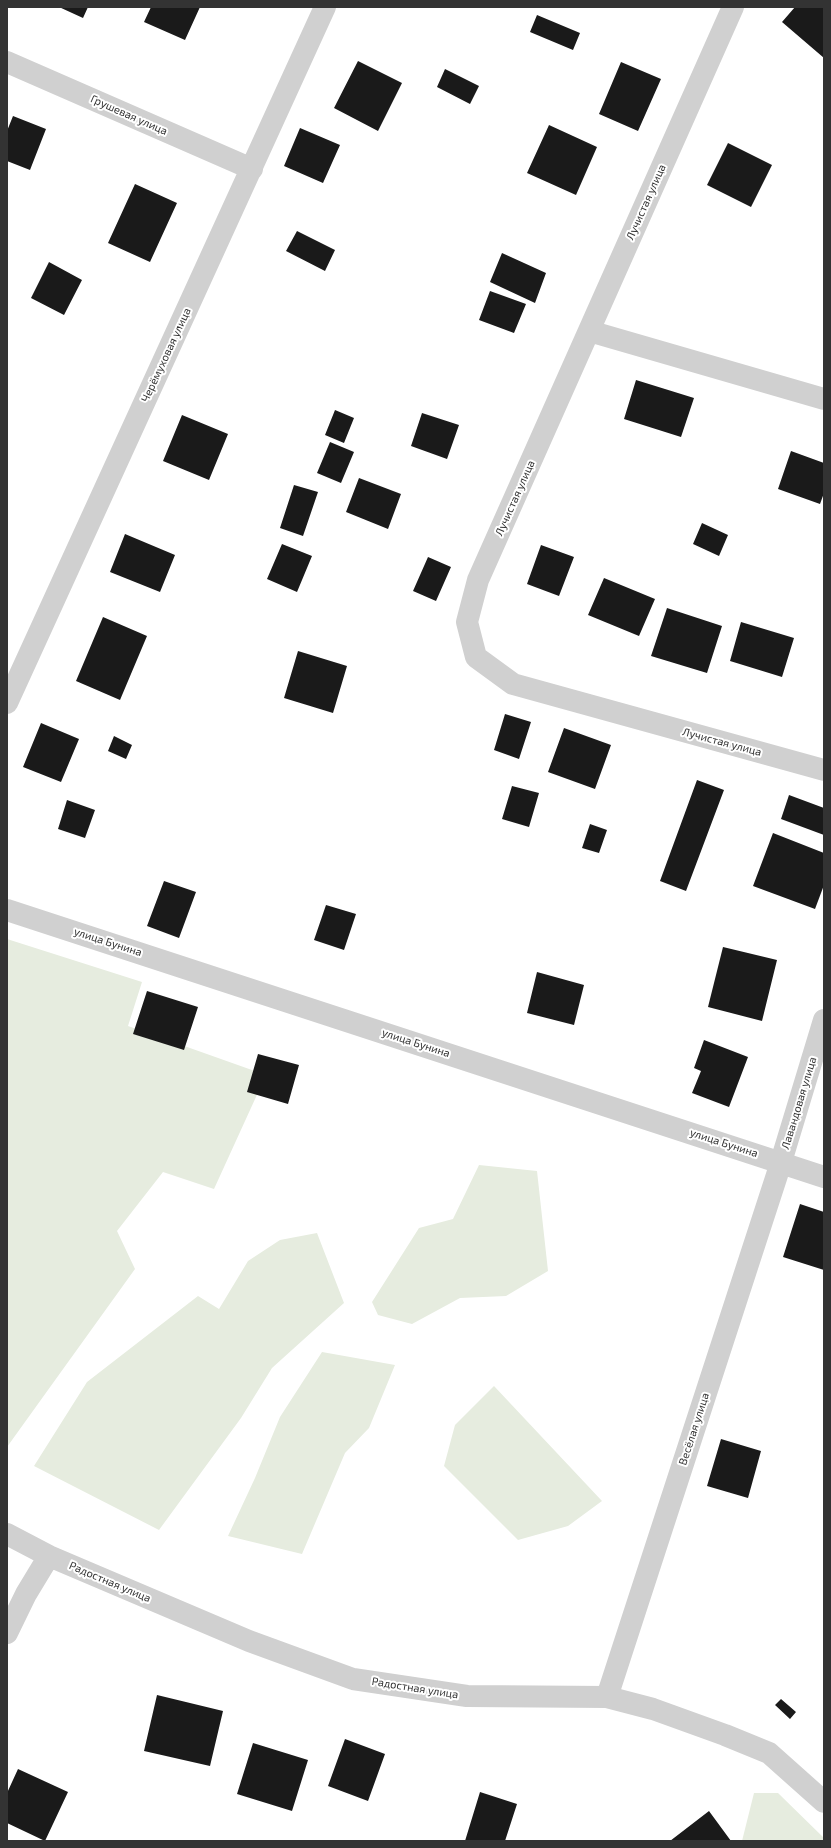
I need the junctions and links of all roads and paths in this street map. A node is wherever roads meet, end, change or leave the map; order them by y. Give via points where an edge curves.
1 (325, 7) edge
2 (733, 7) edge
3 (7, 62) edge
4 (252, 169) junction
5 (589, 331) junction
6 (824, 399) edge
7 (7, 703) edge
8 (824, 770) edge
9 (7, 910) edge
10 (824, 1020) edge
11 (781, 1162) junction
12 (824, 1177) edge
13 (7, 1534) edge
14 (49, 1556) junction
15 (7, 1632) edge
16 (607, 1697) junction
17 (824, 1802) edge

1 - 4 street, Черёмуховая улица
2 - 5 street, Лучистая улица
3 - 4 street, Грушевая улица
4 - 7 street, Черёмуховая улица
5 - 6 street
5 - 8 street, Лучистая улица via 478,580 467,622 476,657 513,684
9 - 11 street, улица Бунина
10 - 11 street, Лавандовая улица
11 - 12 street, улица Бунина
11 - 16 street, Весёлая улица
13 - 14 street, Радостная улица
14 - 15 street
14 - 16 street, Радостная улица via 249,1641 353,1679 467,1696
16 - 17 street, Радостная улица via 660,1712 769,1753

